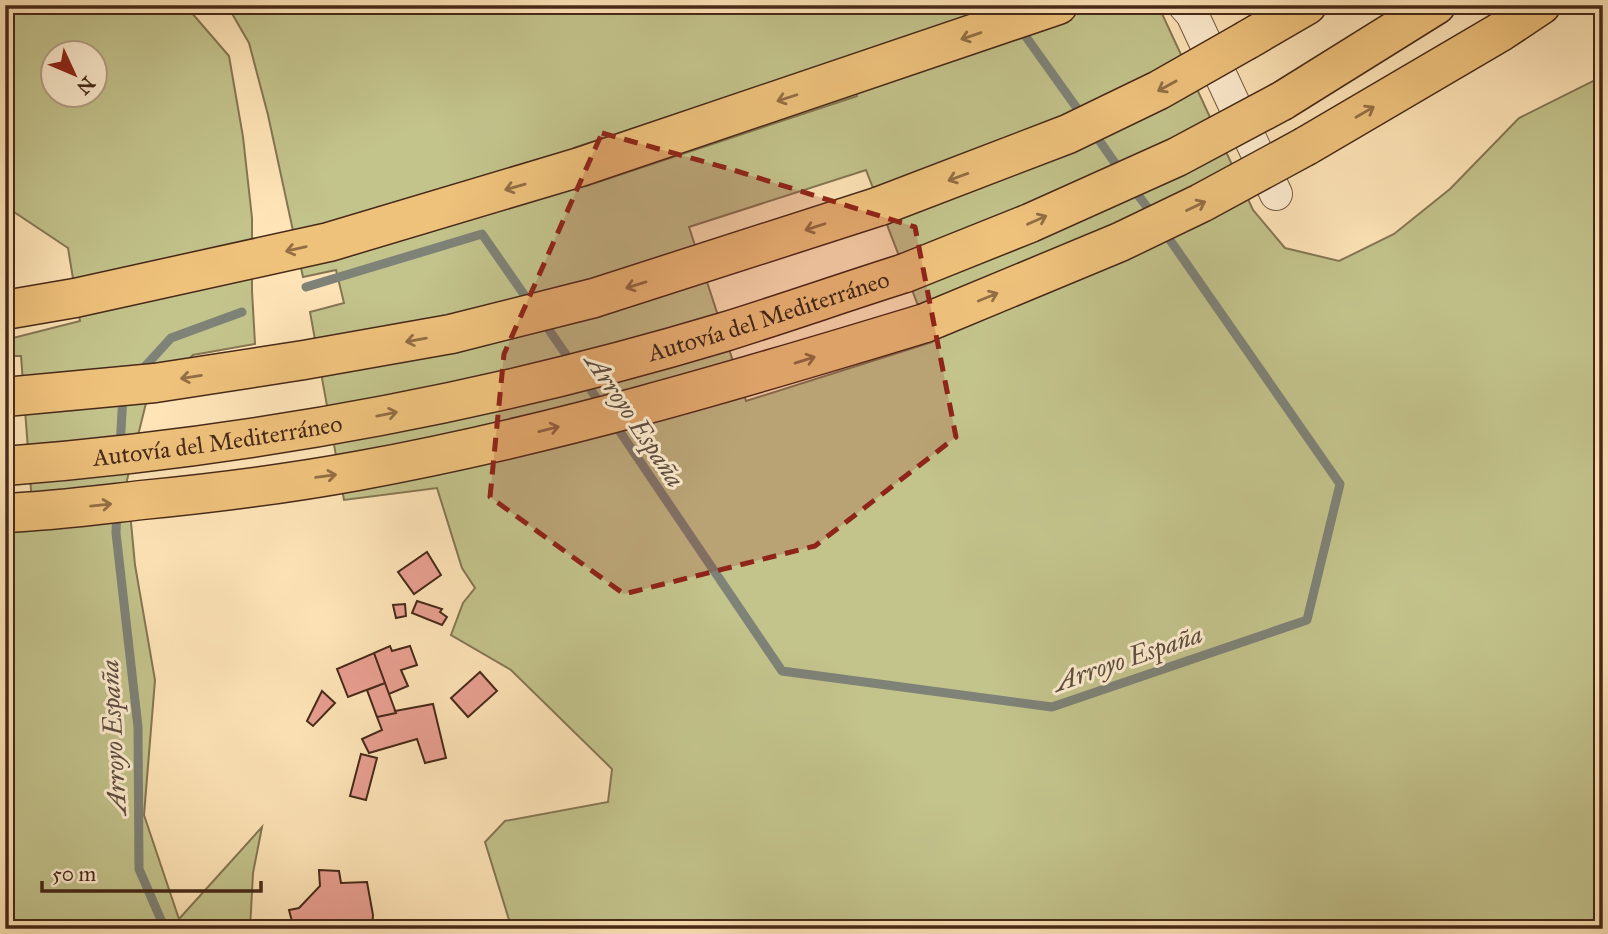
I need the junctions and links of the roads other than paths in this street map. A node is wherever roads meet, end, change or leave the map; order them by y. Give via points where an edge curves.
1 (1059, 5) edge
2 (1184, 5) edge
3 (1307, 5) edge
4 (1436, 5) edge
5 (1541, 5) edge
6 (1276, 194) dead end
7 (5, 310) edge
8 (14, 396) edge
9 (17, 465) edge
10 (19, 512) edge

1 -> 7 highway via 580,167 329,242
2 - 6 street
3 -> 8 highway, bridge via 1159,90 1068,134 880,206 594,298 451,334 304,360 155,383
9 -> 4 highway, Autovía del Mediterráneo, bridge via 322,426 467,398 724,332 905,272 1030,223 1177,157 1282,102
10 -> 5 highway, bridge via 212,493 485,445 739,380 925,323 1201,204

